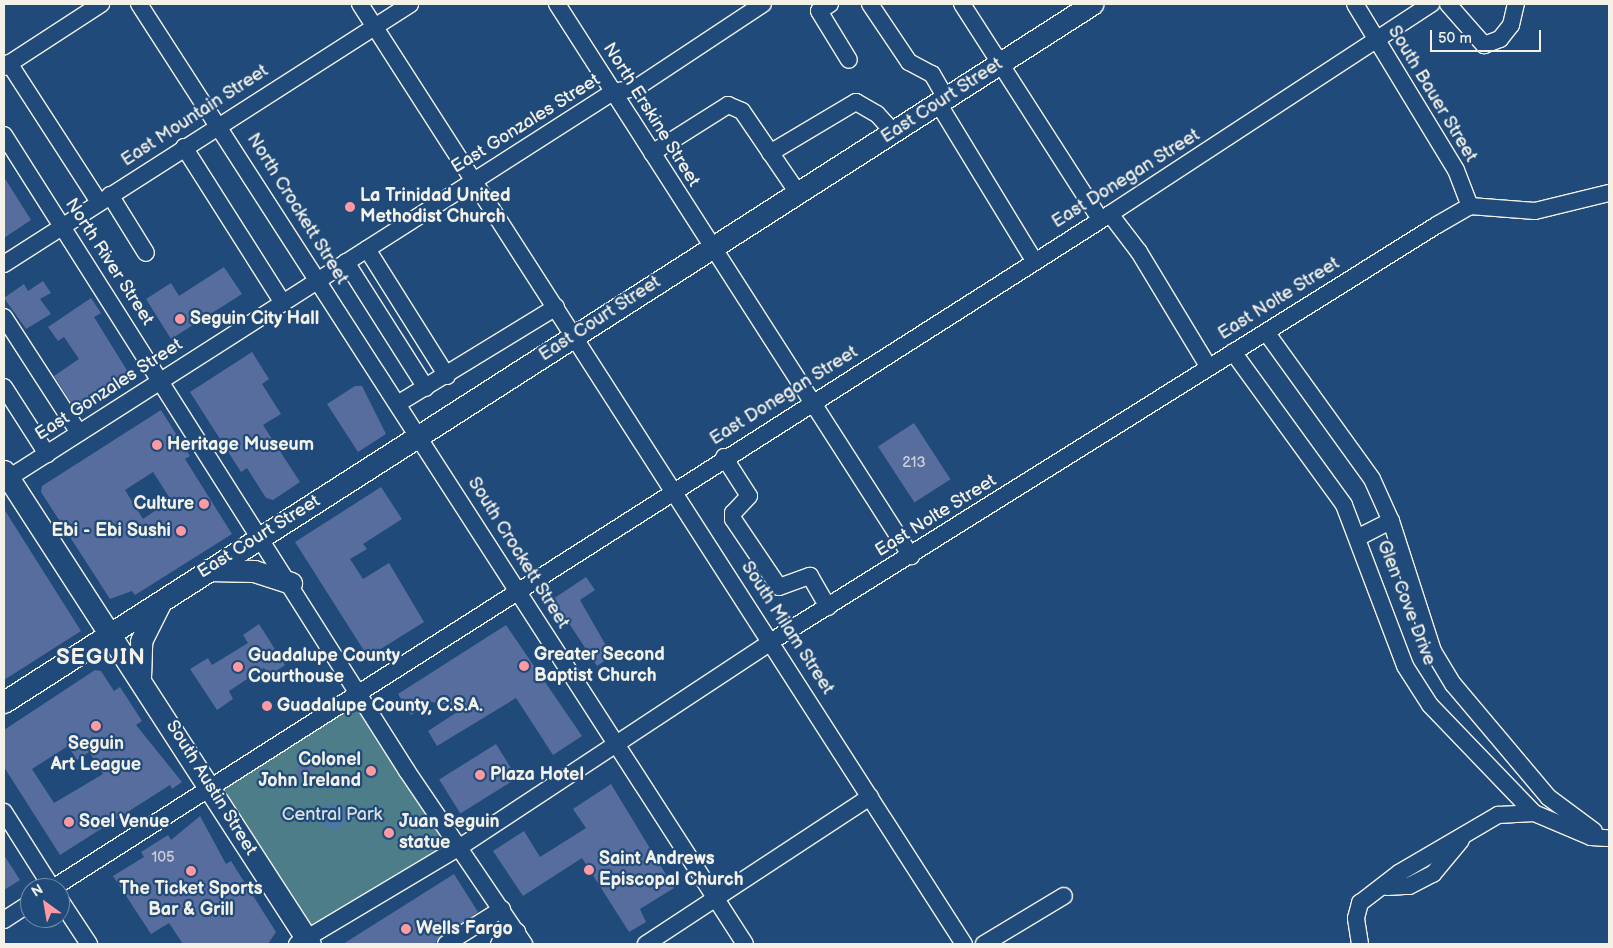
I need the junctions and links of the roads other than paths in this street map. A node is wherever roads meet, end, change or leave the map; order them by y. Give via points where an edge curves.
1 (101, 4) edge
2 (139, 4) edge
3 (360, 4) edge
4 (410, 4) edge
5 (557, 4) edge
6 (763, 4) edge
7 (830, 4) edge
8 (870, 4) edge
9 (962, 4) edge
10 (1092, 4) edge
11 (1355, 4) edge
12 (1430, 4) edge
13 (1448, 4) edge
14 (1516, 4) edge
15 (375, 27) junction
16 (1376, 38) junction
17 (849, 60) dead end
18 (1003, 62) junction
19 (6, 65) edge
20 (613, 92) junction
21 (942, 101) junction
22 (219, 124) junction
23 (893, 132) junction
24 (4, 135) edge
25 (184, 147) junction
26 (652, 153) junction
27 (770, 153) junction
28 (473, 181) junction
29 (798, 193) junction
30 (1609, 193) edge
31 (105, 198) junction
32 (1470, 206) junction
33 (1105, 216) junction
34 (62, 226) junction
35 (712, 248) junction
36 (366, 249) junction
37 (146, 253) dead end
38 (1034, 260) junction
39 (346, 262) junction
40 (4, 264) edge
41 (318, 280) junction
42 (283, 303) junction
43 (556, 307) junction
44 (4, 317) edge
45 (1266, 332) junction
46 (575, 335) junction
47 (1232, 352) junction
48 (1208, 366) junction
49 (448, 376) junction
50 (162, 380) junction
51 (4, 387) edge
52 (426, 388) junction
53 (813, 402) junction
54 (399, 403) junction
55 (79, 433) junction
56 (420, 435) junction
57 (47, 454) junction
58 (724, 457) junction
59 (5, 477) edge
60 (674, 488) junction
61 (1391, 521) junction
62 (262, 536) junction
63 (1359, 537) junction
64 (912, 556) junction
65 (207, 570) junction
66 (291, 583) junction
67 (518, 588) junction
68 (162, 600) junction
69 (828, 607) junction
70 (109, 634) junction
71 (772, 642) junction
72 (140, 678) junction
73 (357, 691) junction
74 (4, 702) edge
75 (616, 747) junction
76 (211, 785) junction
77 (1507, 787) junction
78 (870, 797) junction
79 (4, 812) edge
80 (1534, 813) junction
81 (1498, 816) junction
82 (1608, 839) edge
83 (460, 847) junction
84 (46, 878) edge
85 (67, 878) edge
86 (1064, 896) dead end
87 (716, 899) junction
88 (502, 909) junction
89 (20, 910) edge
90 (70, 915) edge
91 (4, 920) edge
92 (520, 938) edge
93 (305, 942) edge
94 (89, 944) edge
95 (446, 944) edge
96 (499, 944) edge
97 (646, 944) edge
98 (745, 944) edge
99 (964, 944) edge
100 (984, 944) edge
101 (1360, 944) edge

1 - 19 street
2 - 22 street, North Crockett Street
3 - 15 street, South Milam Street
4 - 15 street, East Mountain Street
5 - 20 street, North Erskine Street
6 - 20 street, East Gonzales Street via 636,88
7 - 17 street via 819,11
8 - 21 street via 909,62 932,74
9 - 18 street
10 - 18 main road, East Court Street
11 - 16 street, South Bauer Street
12 - 16 street, East Donegan Street
13 - 14 street via 1484,45 1500,40 1511,25
15 - 22 street, East Mountain Street
15 - 28 street, South Milam Street
16 - 32 street, South Bauer Street via 1456,170
16 - 33 street, East Donegan Street
18 - 21 main road, East Court Street
18 - 33 street
19 - 31 street
20 - 26 street, North Erskine Street
20 - 28 street, East Gonzales Street
21 - 23 main road, East Court Street
21 - 38 street
22 - 25 street, East Mountain Street
22 - 41 street, North Crockett Street
23 - 27 street via 877,114 856,102
23 - 29 main road, East Court Street
24 - 34 street, North River Street
25 - 31 street, East Mountain Street
25 - 42 street
26 - 27 street via 728,105 742,111
26 - 35 street, North Erskine Street
27 - 29 street
28 - 36 street, East Gonzales Street
28 - 43 street, South Milam Street
29 - 35 main road, East Court Street
30 - 32 street via 1535,211
31 - 34 street, East Mountain Street
31 - 37 street
32 - 45 street, East Nolte Street
33 - 38 street, East Donegan Street
33 - 48 street via 1139,252
34 - 40 street, East Mountain Street
34 - 50 street, North River Street
35 - 46 main road, East Court Street
35 - 53 street, North Erskine Street
36 - 39 street, East Gonzales Street
36 - 49 street
38 - 53 street, East Donegan Street
39 - 41 street, East Gonzales Street
39 - 52 street
41 - 42 street, East Gonzales Street
41 - 54 street, North Crockett Street
42 - 50 street, East Gonzales Street
43 - 46 street, South Milam Street
43 - 49 street
44 - 55 street
45 - 47 street, East Nolte Street
45 - 61 street, Glen Cove Drive via 1372,479
46 - 56 main road, East Court Street
46 - 60 street, South Milam Street
47 - 48 street, East Nolte Street
47 - 63 street, Glen Cove Drive via 1315,462
48 - 64 street, East Nolte Street
49 - 52 street
50 - 55 street, East Gonzales Street
50 - 62 street, North River Street
51 - 57 street
52 - 54 street
53 - 58 street, East Donegan Street
53 - 64 street, North Erskine Street
54 - 56 street, North Crockett Street
55 - 57 street, East Gonzales Street
56 - 62 main road, East Court Street
56 - 67 street, South Crockett Street
57 - 59 street, East Gonzales Street
58 - 60 street, East Donegan Street
58 - 69 street via 749,496 733,513 733,519 778,587 810,576
59 - 70 main road, South Austin Street
60 - 67 street, East Donegan Street
60 - 71 street, South Milam Street
61 - 63 street
61 - 82 street, Glen Cove Drive via 1433,650 1454,684 1548,798
62 - 65 main road, East Court Street
62 - 66 street, North River Street
63 - 77 street, Glen Cove Drive via 1405,666 1430,705
64 - 69 street, East Nolte Street
65 - 66 main road via 254,571
65 - 68 main road, East Court Street
66 - 73 street, North River Street
67 - 73 street, East Donegan Street
67 - 75 street, South Crockett Street
68 - 70 main road, East Court Street
68 - 72 main road via 141,640
69 - 71 street, East Nolte Street
70 - 72 main road, South Austin Street
70 - 74 main road, East Court Street
71 - 75 street, East Nolte Street
71 - 78 street, South Milam Street
72 - 76 main road, South Austin Street
73 - 76 street, East Donegan Street
73 - 83 street, North River Street
75 - 83 street, East Nolte Street
75 - 87 street, South Crockett Street
76 - 85 street, East Donegan Street
76 - 93 main road, South Austin Street
77 - 80 street, Glen Cove Drive
77 - 81 street
78 - 87 street
78 - 99 street, South Milam Street
79 - 84 street
80 - 81 street
80 - 82 street, Glen Cove Drive via 1591,837
81 - 101 street via 1461,840 1432,874 1409,886 1387,887 1360,903 1356,918
83 - 88 street, North River Street
83 - 93 street, East Nolte Street
86 - 100 street
87 - 97 street
87 - 98 street, South Crockett Street
88 - 92 street, North River Street
88 - 95 street
89 - 91 street
90 - 94 street
92 - 96 street

